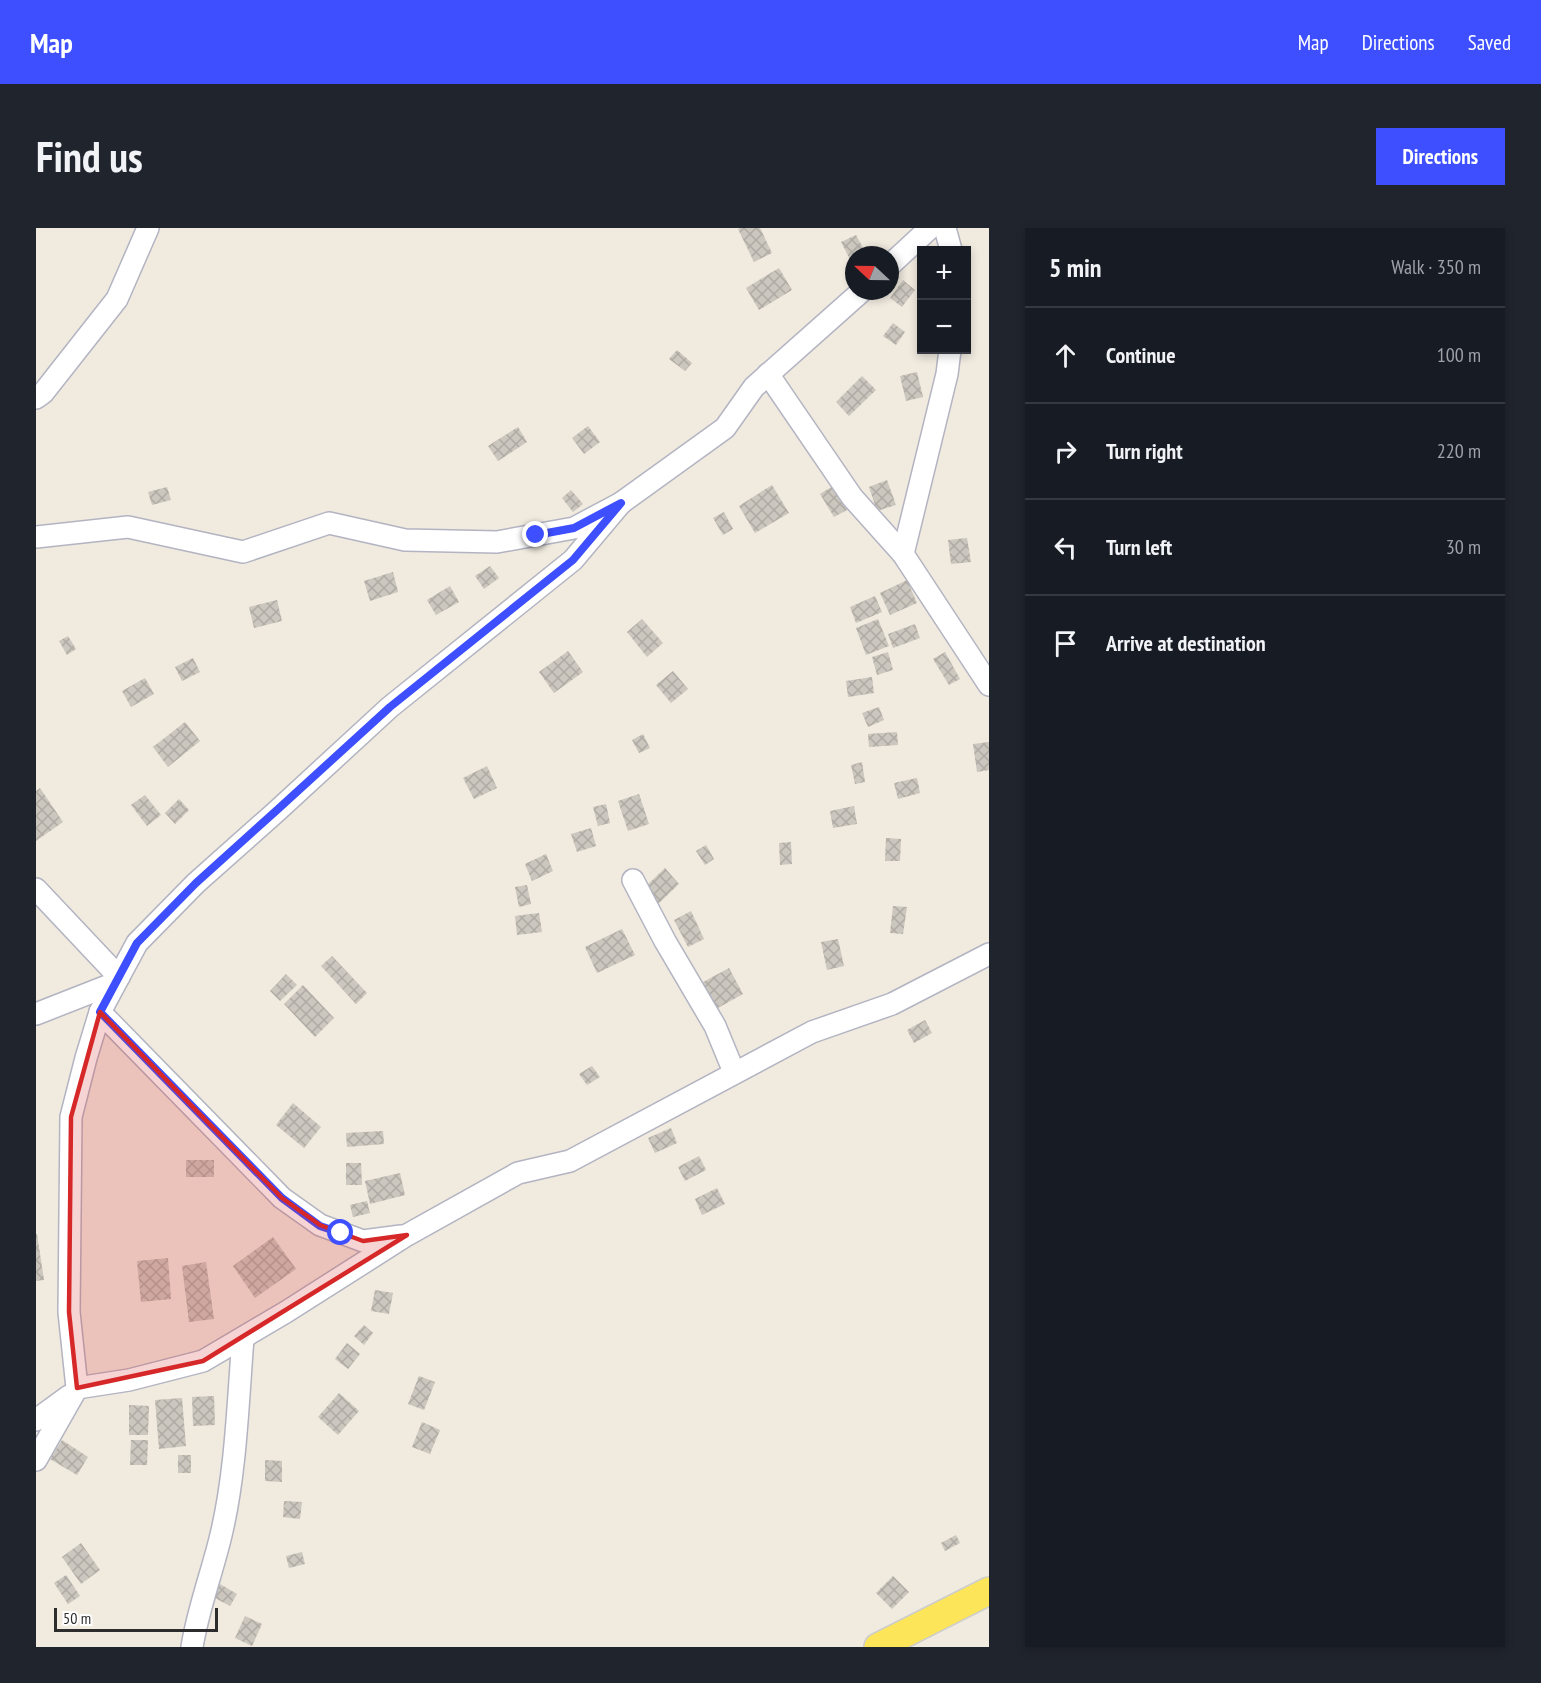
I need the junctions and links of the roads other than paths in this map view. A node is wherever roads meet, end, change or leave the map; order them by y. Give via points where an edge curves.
1 (148, 228) edge
2 (930, 228) edge
3 (945, 228) edge
4 (950, 246) edge
5 (899, 257) edge
6 (852, 300) edge
7 (950, 354) edge
8 (768, 374) junction
9 (36, 398) edge
10 (621, 503) junction
11 (36, 537) edge
12 (903, 554) junction
13 (989, 685) edge
14 (633, 880) dead end
15 (36, 889) edge
16 (989, 954) edge
17 (117, 980) junction
18 (100, 1012) junction
19 (36, 1014) edge
20 (734, 1072) junction
21 (407, 1235) junction
22 (243, 1338) junction
23 (76, 1390) junction
24 (36, 1420) edge
25 (36, 1460) edge
26 (989, 1591) edge
27 (192, 1647) edge
28 (878, 1647) edge

1 - 9 street via 117,299
2 - 5 street
3 - 4 street
6 - 8 street
7 - 12 street
8 - 10 street via 725,428
8 - 12 street via 852,497
10 - 11 street via 574,528 497,542 405,540 329,523 243,552 128,526
10 - 17 street via 573,560 390,707 196,883 137,943
12 - 13 street
14 - 20 street via 715,1026
15 - 17 street
16 - 20 street via 892,1004 812,1032
17 - 18 street
17 - 19 street
18 - 21 street via 282,1198 320,1226 363,1241
18 - 23 street via 71,1117 69,1312
20 - 21 street via 570,1161 518,1173
21 - 22 street
22 - 23 street via 203,1361
22 - 27 street via 231,1473 221,1534
23 - 24 street
23 - 25 street
26 - 28 main road

